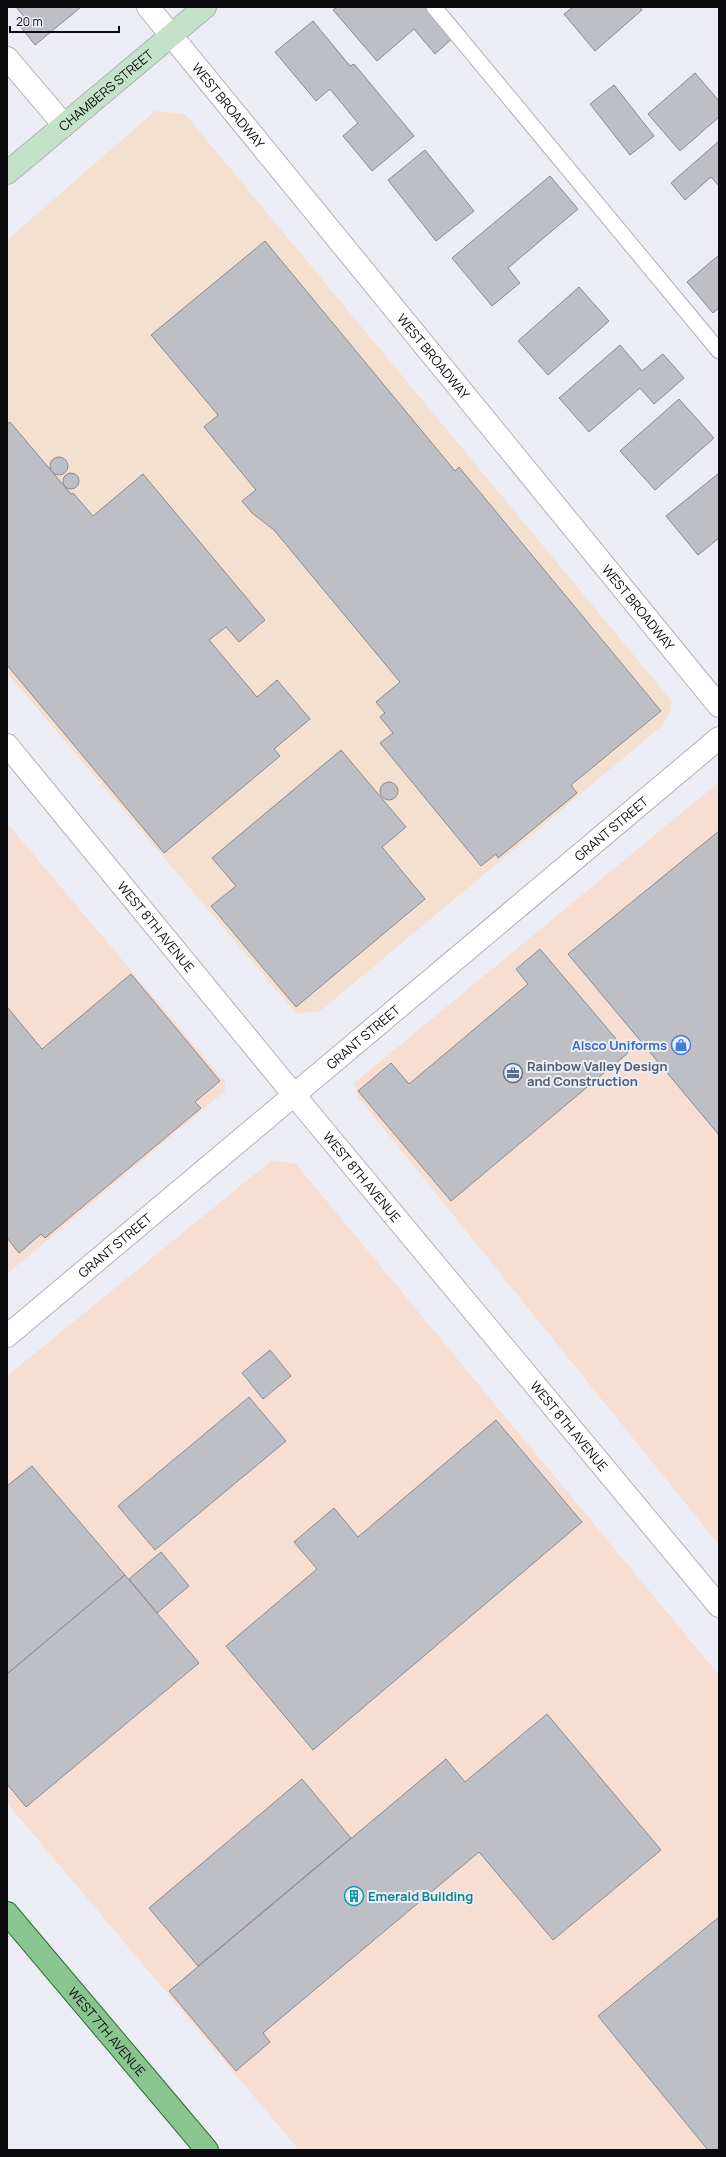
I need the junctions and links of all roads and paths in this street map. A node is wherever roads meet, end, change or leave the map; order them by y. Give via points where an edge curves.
1 (148, 7) edge
2 (205, 7) edge
3 (434, 7) edge
4 (172, 35) junction
5 (7, 58) edge
6 (64, 125) junction
7 (7, 174) edge
8 (719, 351) edge
9 (719, 706) edge
10 (719, 738) edge
11 (7, 745) edge
12 (294, 1095) junction
13 (7, 1336) edge
14 (719, 1606) edge
15 (7, 1913) edge
16 (207, 2150) edge

1 - 4 street, WEST BROADWAY
2 - 4 main road, CHAMBERS STREET
3 - 8 lane
4 - 6 main road, CHAMBERS STREET
4 - 9 street, WEST BROADWAY
5 - 6 street
6 - 7 main road, CHAMBERS STREET
10 - 12 street, GRANT STREET
11 - 12 street, WEST 8TH AVENUE
12 - 13 street, GRANT STREET
12 - 14 street, WEST 8TH AVENUE
15 - 16 main road, WEST 7TH AVENUE

